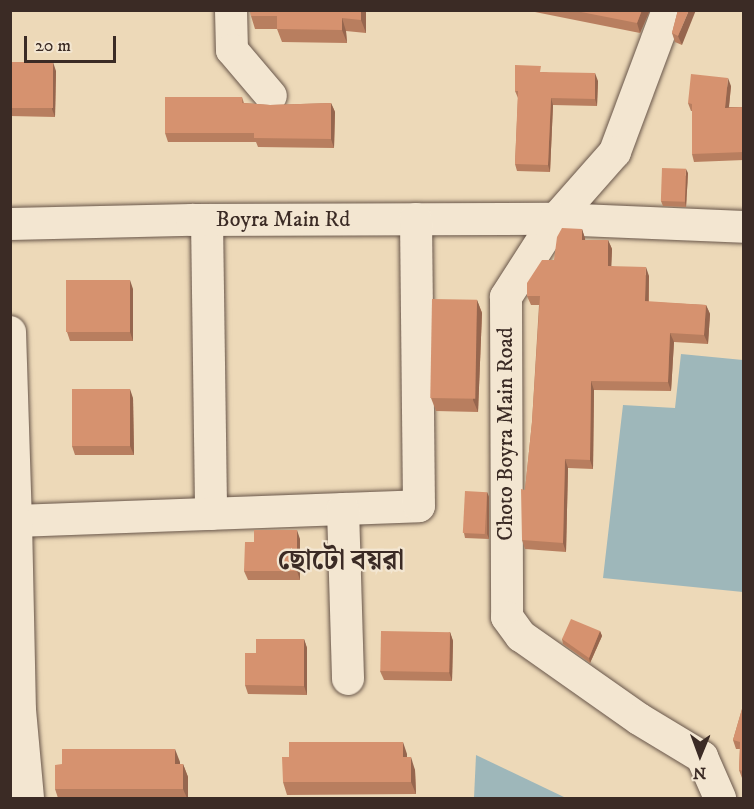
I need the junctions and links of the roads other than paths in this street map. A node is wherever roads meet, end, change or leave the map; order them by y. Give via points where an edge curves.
1 (231, 10) edge
2 (668, 10) edge
3 (271, 96) dead end
4 (416, 219) junction
5 (556, 219) junction
6 (207, 220) junction
7 (10, 224) edge
8 (744, 227) edge
9 (10, 332) edge
10 (343, 509) junction
11 (211, 514) junction
12 (13, 521) edge
13 (348, 679) dead end
14 (15, 710) edge
15 (28, 798) edge
16 (720, 798) edge

1 - 3 street via 232,50
2 - 5 street, Choto Boyra Main Road via 615,152
4 - 5 street, Boyra Main Rd
4 - 6 street, Boyra Main Rd
4 - 10 street via 419,506
5 - 8 street, Boyra Main Rd
5 - 16 street, Choto Boyra Main Road via 506,297 507,617 521,636 639,719 702,757
6 - 7 street, Boyra Main Rd
6 - 11 street
9 - 12 street
10 - 11 street
10 - 13 street
11 - 12 street
12 - 14 street
14 - 15 street

